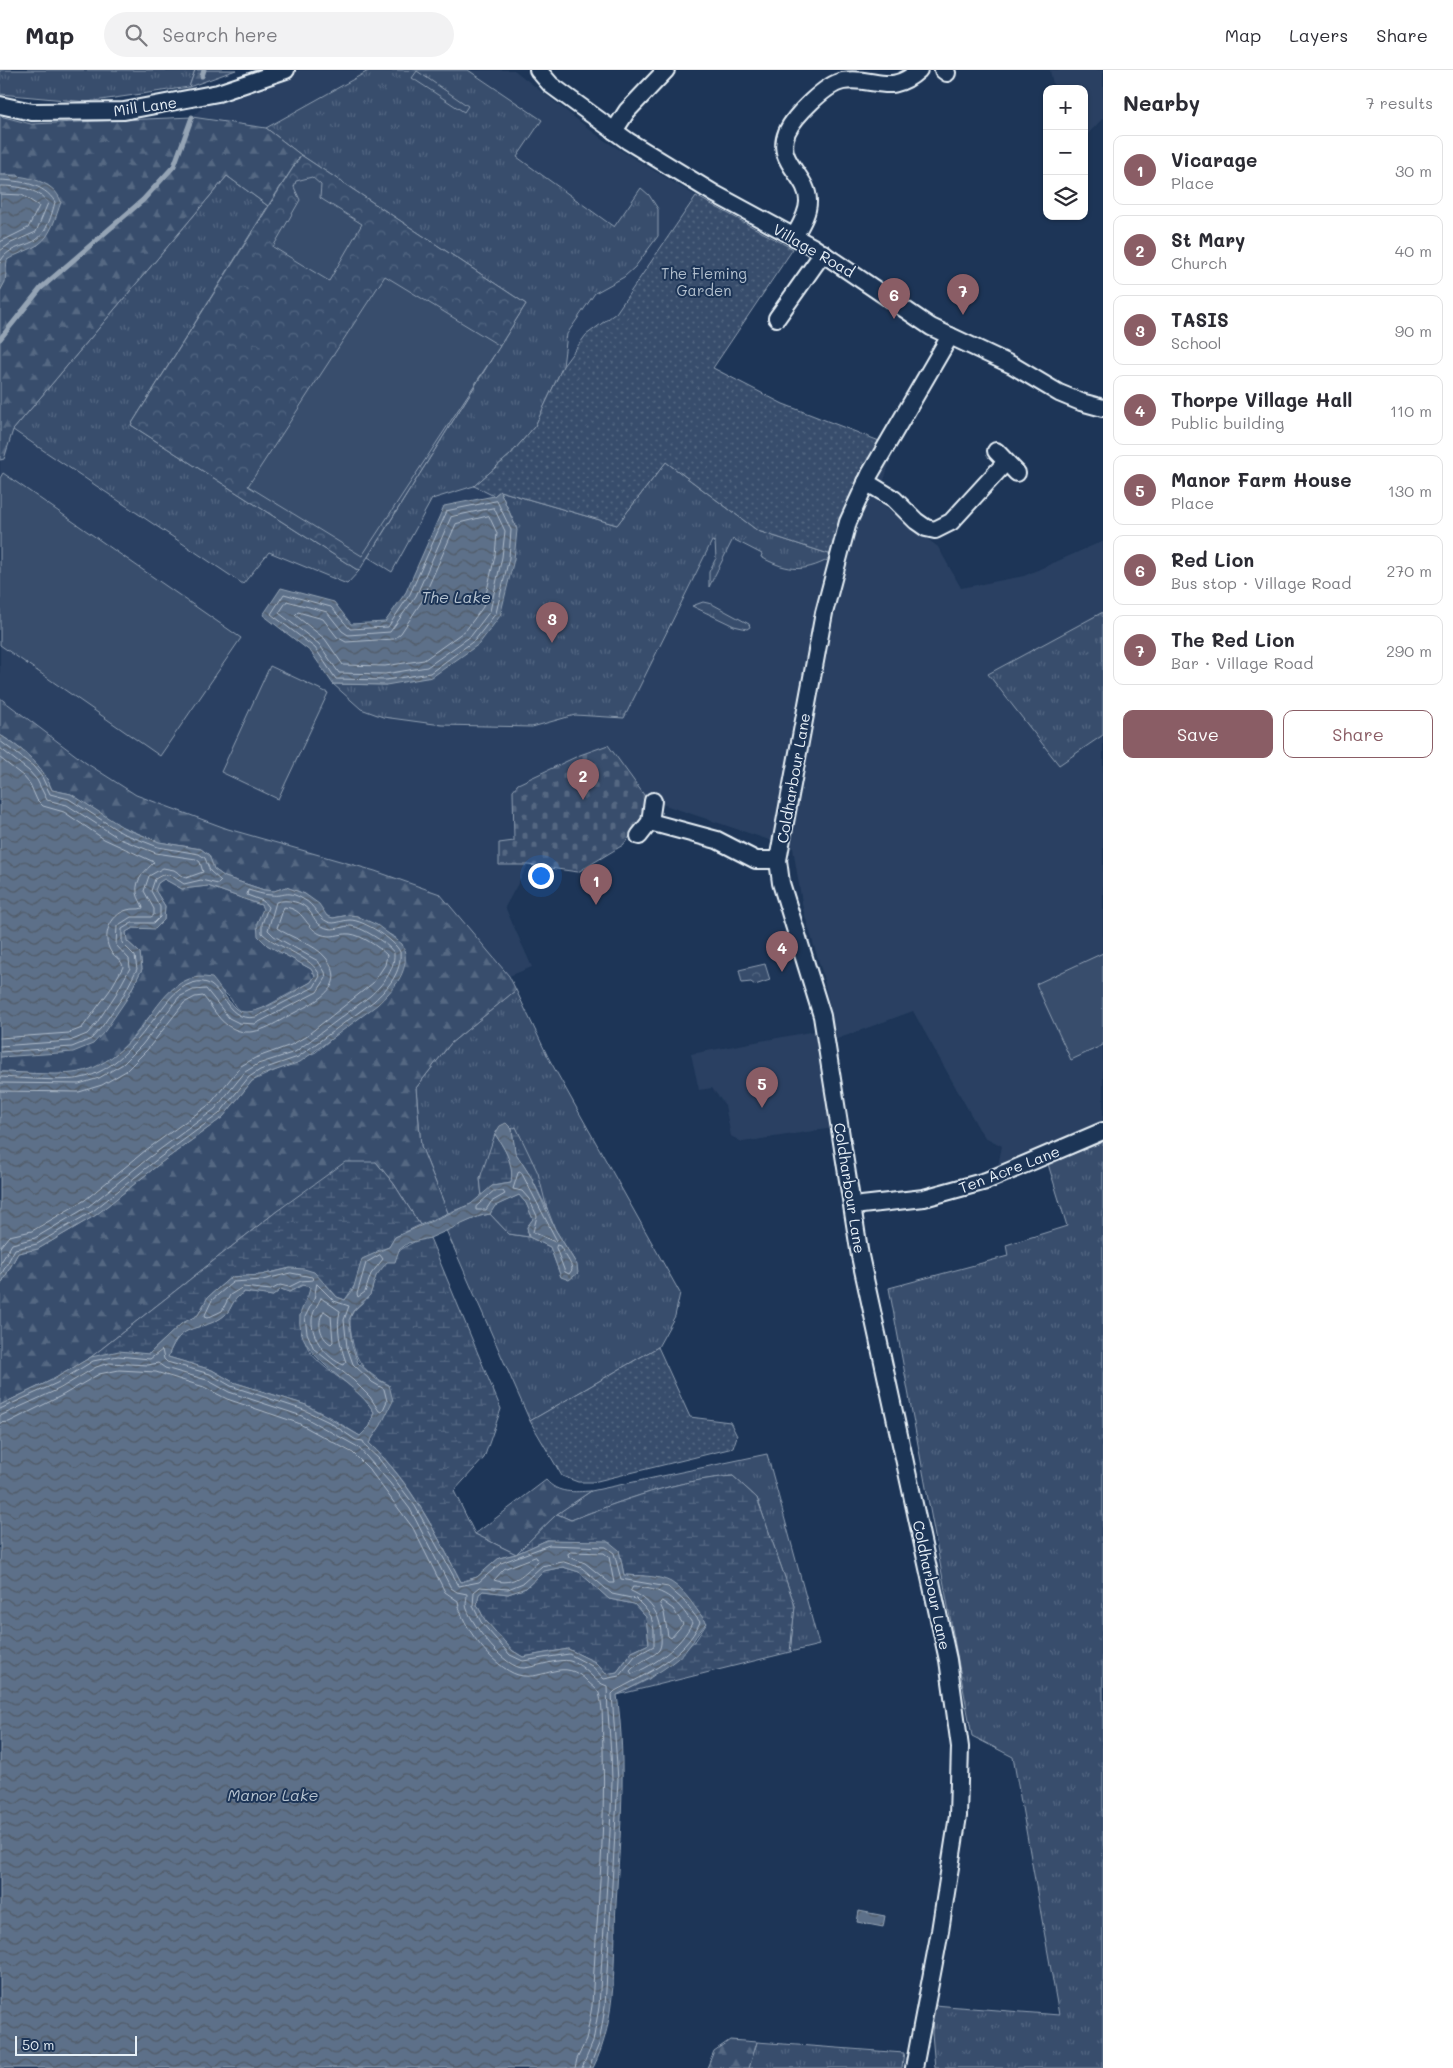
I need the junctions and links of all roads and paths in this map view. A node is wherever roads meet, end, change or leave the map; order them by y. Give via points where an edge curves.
1 (286, 70) edge
2 (538, 70) edge
3 (666, 70) edge
4 (919, 70) edge
5 (0, 104) edge
6 (614, 131) junction
7 (794, 237) junction
8 (823, 254) junction
9 (777, 318) dead end
10 (950, 336) junction
11 (1103, 408) edge
12 (1006, 462) dead end
13 (866, 482) junction
14 (653, 801) dead end
15 (650, 822) junction
16 (639, 836) dead end
17 (778, 860) junction
18 (1103, 1132) edge
19 (853, 1206) junction
20 (914, 2068) edge

1 - 5 street, Mill Lane via 218,93 124,111 32,112
2 - 6 street, Village Road via 551,85
3 - 6 street via 627,111
4 - 7 street via 908,80 896,84 842,81 817,97 797,117 784,139 785,151 793,170 806,187 808,201
6 - 7 street, Village Road via 715,194
7 - 8 street, Village Road
8 - 9 street
8 - 10 street, Village Road via 931,327
10 - 11 street, Village Road via 1012,365 1059,393
10 - 13 street, Coldharbour Lane
12 - 13 street via 951,522 934,530 916,522 894,499
13 - 17 street, Coldharbour Lane via 848,522 824,614
14 - 15 street
15 - 16 street
15 - 17 street via 717,840 756,860
17 - 19 street, Coldharbour Lane via 781,883 822,1016
18 - 19 street, Ten Acre Lane via 986,1181 924,1198
19 - 20 street, Coldharbour Lane via 860,1256 948,1660 960,1746 958,1816

